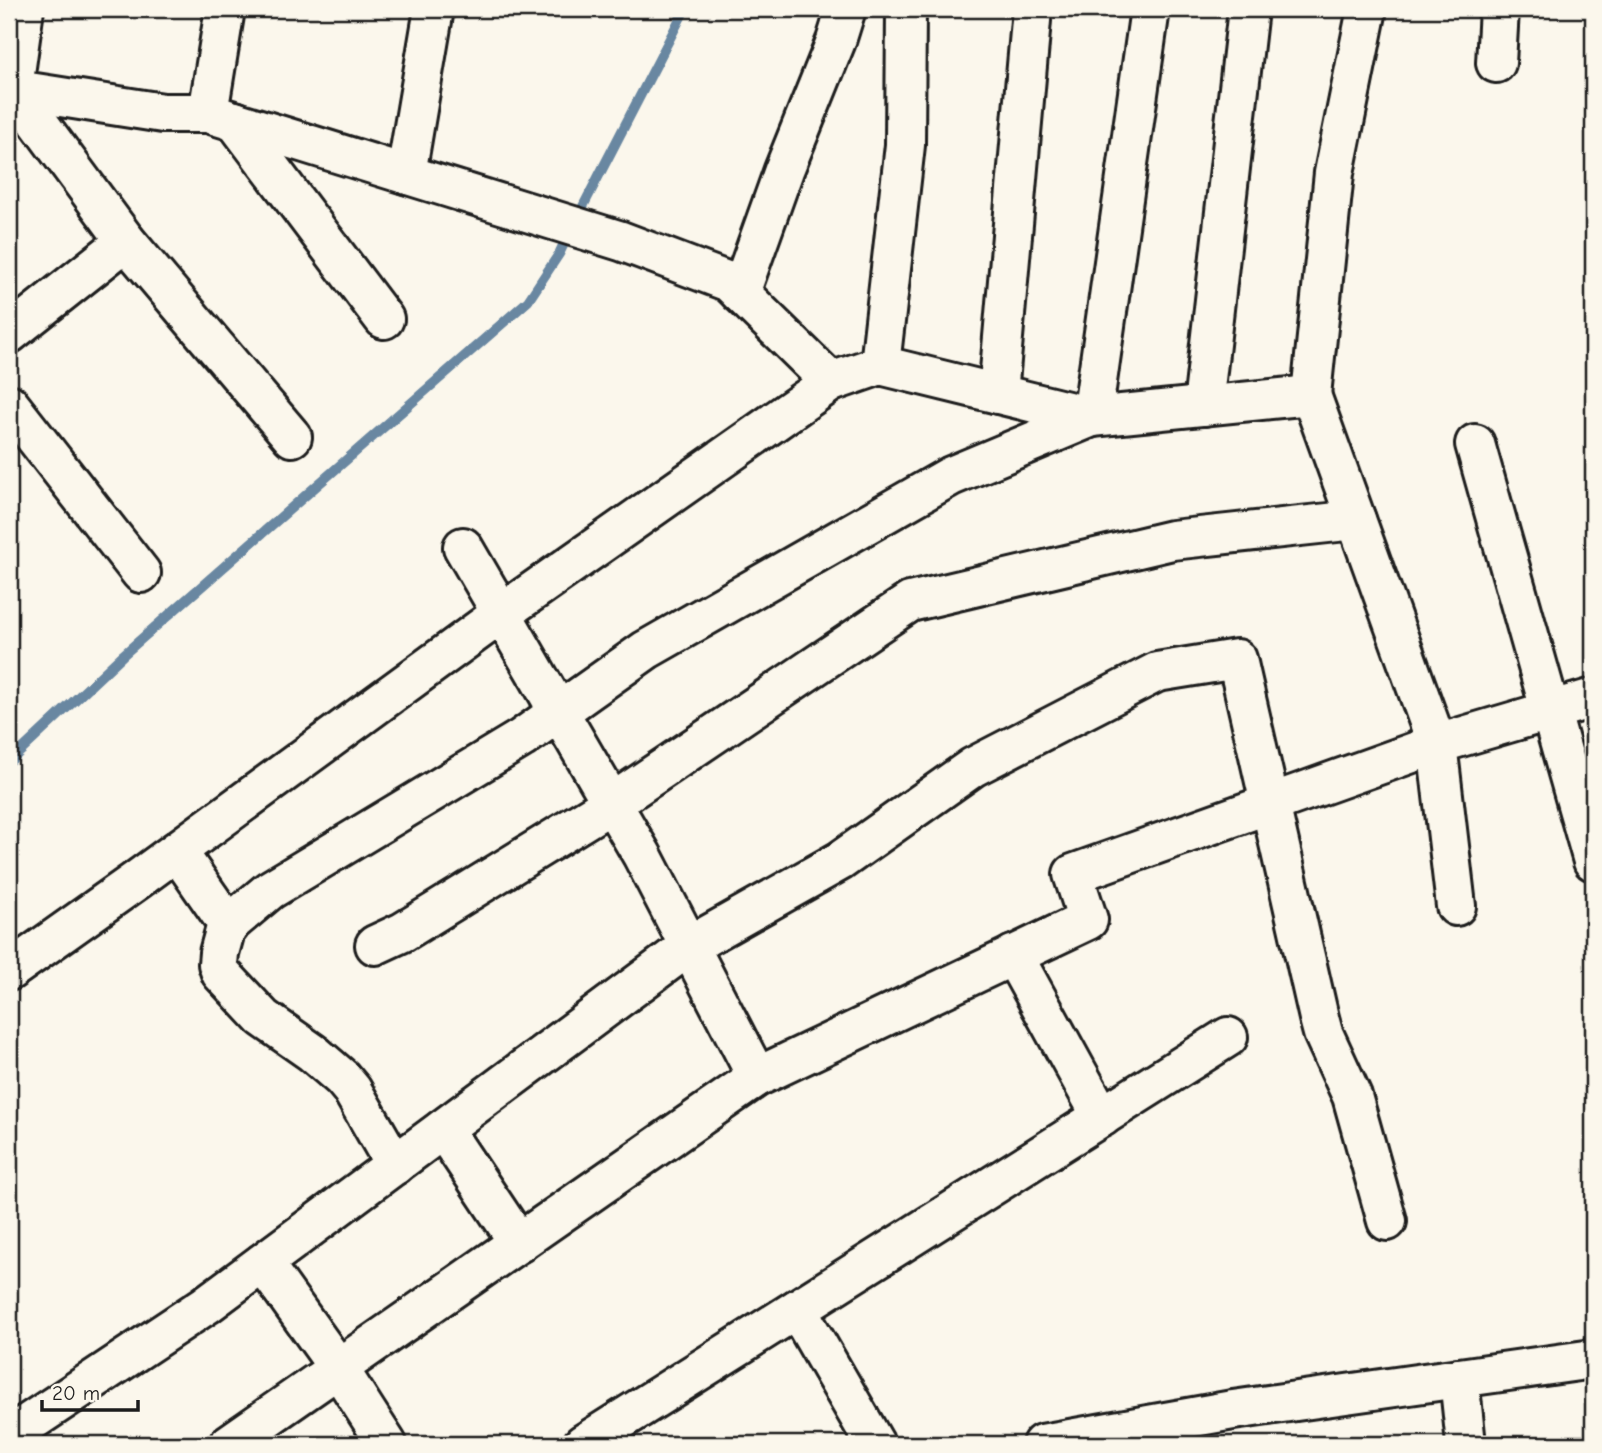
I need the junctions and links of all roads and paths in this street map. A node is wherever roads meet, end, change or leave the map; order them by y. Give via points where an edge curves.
1 (24, 9) edge
2 (225, 9) edge
3 (435, 9) edge
4 (846, 9) edge
5 (906, 9) edge
6 (1032, 9) edge
7 (1150, 9) edge
8 (1248, 9) edge
9 (1367, 9) edge
10 (1499, 9) edge
11 (1496, 63) dead end
12 (11, 87) edge
13 (222, 117) junction
14 (406, 174) junction
15 (126, 241) junction
16 (740, 293) junction
17 (384, 319) dead end
18 (9, 334) edge
19 (880, 365) junction
20 (831, 382) junction
21 (998, 394) junction
22 (1311, 395) junction
23 (9, 404) edge
24 (1203, 406) junction
25 (1092, 417) junction
26 (292, 438) dead end
27 (1475, 444) dead end
28 (1356, 520) junction
29 (463, 547) dead end
30 (141, 573) dead end
31 (502, 613) junction
32 (1593, 698) edge
33 (1549, 711) junction
34 (559, 712) junction
35 (1437, 744) junction
36 (612, 803) junction
37 (1269, 804) junction
38 (177, 851) junction
39 (1593, 861) edge
40 (1456, 906) dead end
41 (229, 926) junction
42 (375, 945) dead end
43 (689, 946) junction
44 (1013, 955) junction
45 (9, 971) edge
46 (1228, 1037) dead end
47 (757, 1077) junction
48 (1102, 1117) junction
49 (443, 1129) junction
50 (395, 1165) junction
51 (1387, 1221) dead end
52 (519, 1243) junction
53 (263, 1263) junction
54 (797, 1309) junction
55 (1593, 1359) edge
56 (339, 1369) junction
57 (1459, 1378) junction
58 (9, 1436) edge
59 (229, 1444) edge
60 (387, 1444) edge
61 (583, 1444) edge
62 (875, 1444) edge
63 (1042, 1444) edge
64 (1466, 1444) edge

1 - 12 street
2 - 13 street
3 - 14 street
4 - 16 street
5 - 19 street via 905,145
6 - 21 street
7 - 25 street
8 - 24 street
9 - 22 street via 1334,173
10 - 11 street
12 - 13 street via 163,113
12 - 15 street
13 - 14 street
13 - 17 street
14 - 16 street via 621,241 729,282
15 - 18 street
15 - 26 street
16 - 20 street
19 - 20 street
19 - 21 street
20 - 31 street
21 - 25 street
22 - 24 street
22 - 28 street
23 - 30 street
24 - 25 street
25 - 34 street via 951,476 646,650
27 - 33 street
28 - 35 street
28 - 36 street via 1172,540 910,602
29 - 31 street
31 - 34 street
31 - 38 street
32 - 33 street
33 - 35 street
33 - 39 street
34 - 36 street
34 - 41 street via 270,890
35 - 37 street
35 - 40 street
36 - 42 street
36 - 43 street
37 - 43 street via 1237,659 1157,672 973,767 840,861
37 - 44 street via 1073,874 1088,920
37 - 51 street via 1323,1033 1352,1096
38 - 41 street
38 - 45 street
41 - 50 street via 217,958 221,973 263,1018 342,1077
43 - 47 street
43 - 49 street
44 - 47 street
44 - 48 street
46 - 48 street
47 - 52 street
48 - 54 street
49 - 50 street
49 - 52 street
50 - 53 street
52 - 56 street
53 - 56 street
53 - 58 street
54 - 61 street
54 - 62 street
55 - 57 street
56 - 59 street
56 - 60 street
57 - 63 street via 1233,1410
57 - 64 street

